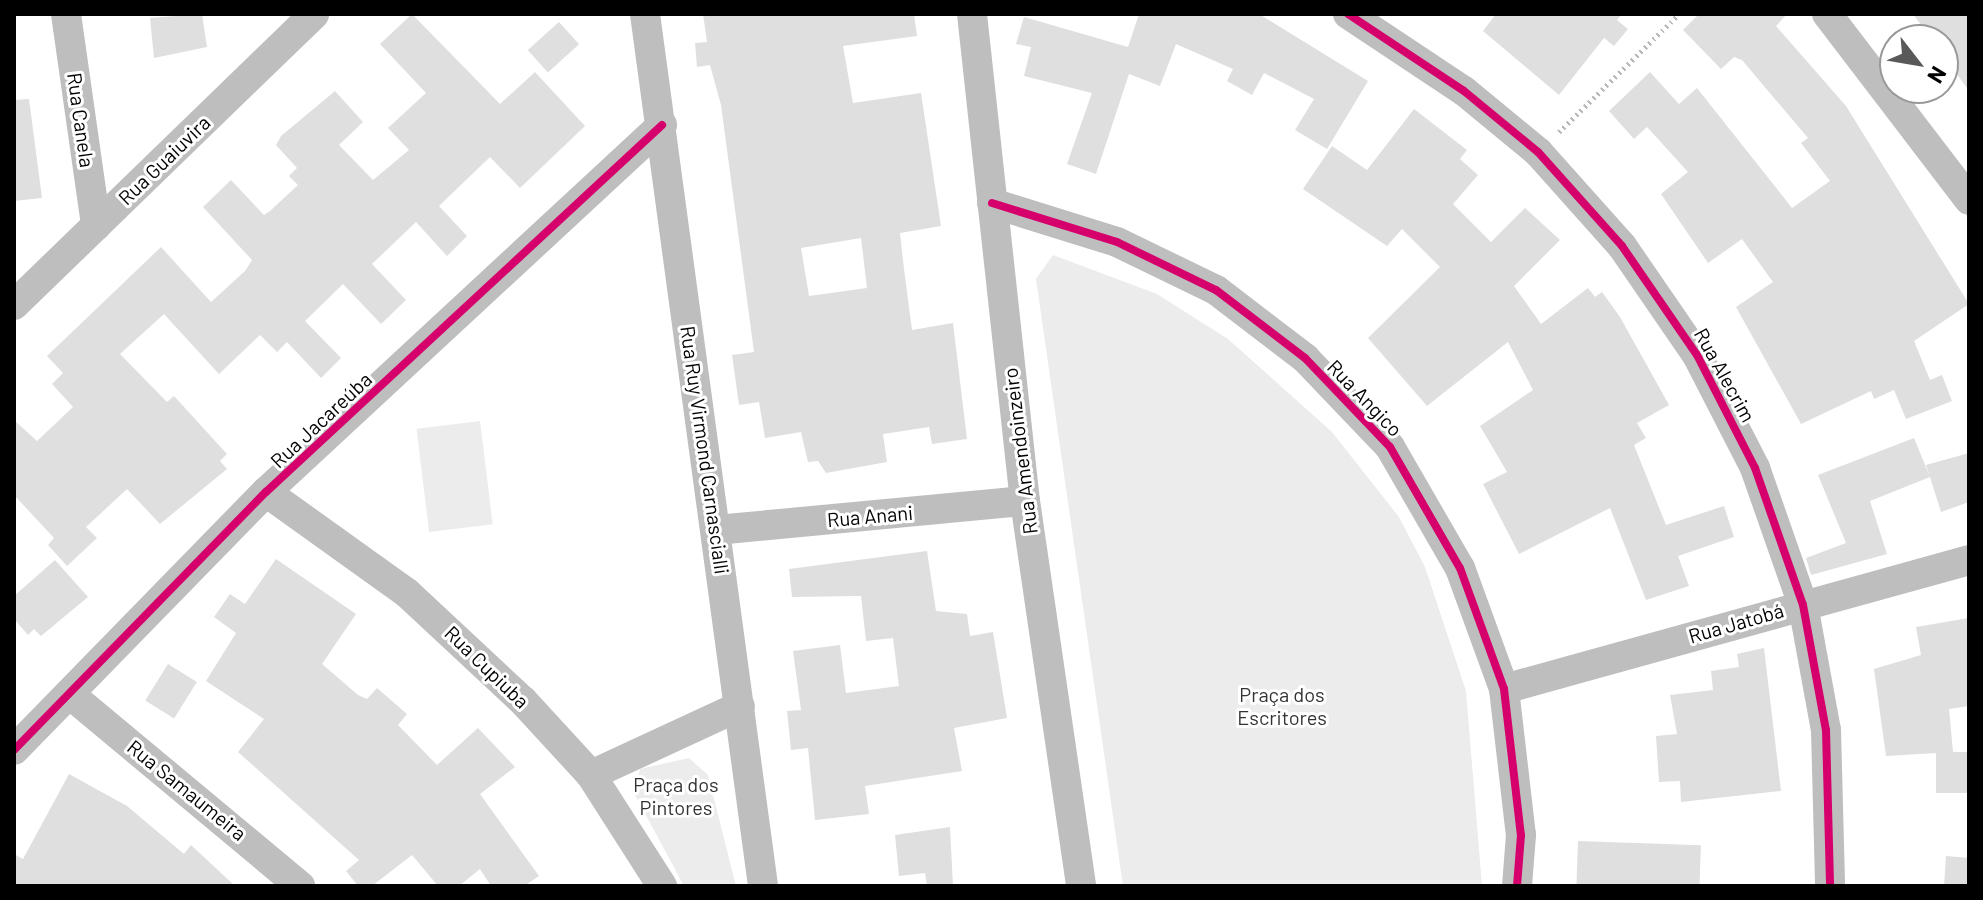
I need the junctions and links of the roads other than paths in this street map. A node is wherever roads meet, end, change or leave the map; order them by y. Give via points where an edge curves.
1 (66, 14) edge
2 (314, 14) edge
3 (645, 14) edge
4 (972, 14) edge
5 (1348, 14) edge
6 (1827, 14) edge
7 (662, 125) junction
8 (1969, 200) edge
9 (992, 203) junction
10 (96, 226) junction
11 (14, 305) edge
12 (266, 492) junction
13 (1025, 501) junction
14 (716, 530) junction
15 (1969, 560) edge
16 (1803, 605) junction
17 (1504, 689) junction
18 (72, 696) junction
19 (740, 706) junction
20 (14, 750) edge
21 (591, 775) junction
22 (300, 886) edge
23 (662, 886) edge
24 (763, 886) edge
25 (1081, 886) edge
26 (1517, 886) edge
27 (1830, 886) edge

1 - 10 street, Rua Canela
2 - 10 street, Rua Guaiuvira
3 - 7 street, Rua Ruy Virmond Carnascialli
4 - 9 street, Rua Amendoinzeiro
5 - 16 street, Rua Alecrim via 1464,91 1538,152 1630,257 1697,355 1755,468
6 - 8 street
7 - 12 street, Rua Jacareúba
7 - 14 street, Rua Ruy Virmond Carnascialli
9 - 13 street, Rua Amendoinzeiro
9 - 17 street, Rua Angico via 1168,264 1248,311 1305,358 1409,472 1460,568
10 - 11 street, Rua Guaiuvira
12 - 18 street, Rua Jacareúba
12 - 21 street, Rua Cupiuba via 467,645
13 - 14 street, Rua Anani
13 - 25 street, Rua Amendoinzeiro
14 - 19 street, Rua Ruy Virmond Carnascialli
15 - 16 street, Rua Jatobá
16 - 17 street, Rua Jatobá
16 - 27 street, Rua Alecrim via 1826,730
17 - 26 street, Rua Angico via 1521,835
18 - 20 street, Rua Jacareúba
18 - 22 street, Rua Samaumeira
19 - 21 street
19 - 24 street, Rua Ruy Virmond Carnascialli
21 - 23 street, Rua Cupiuba

